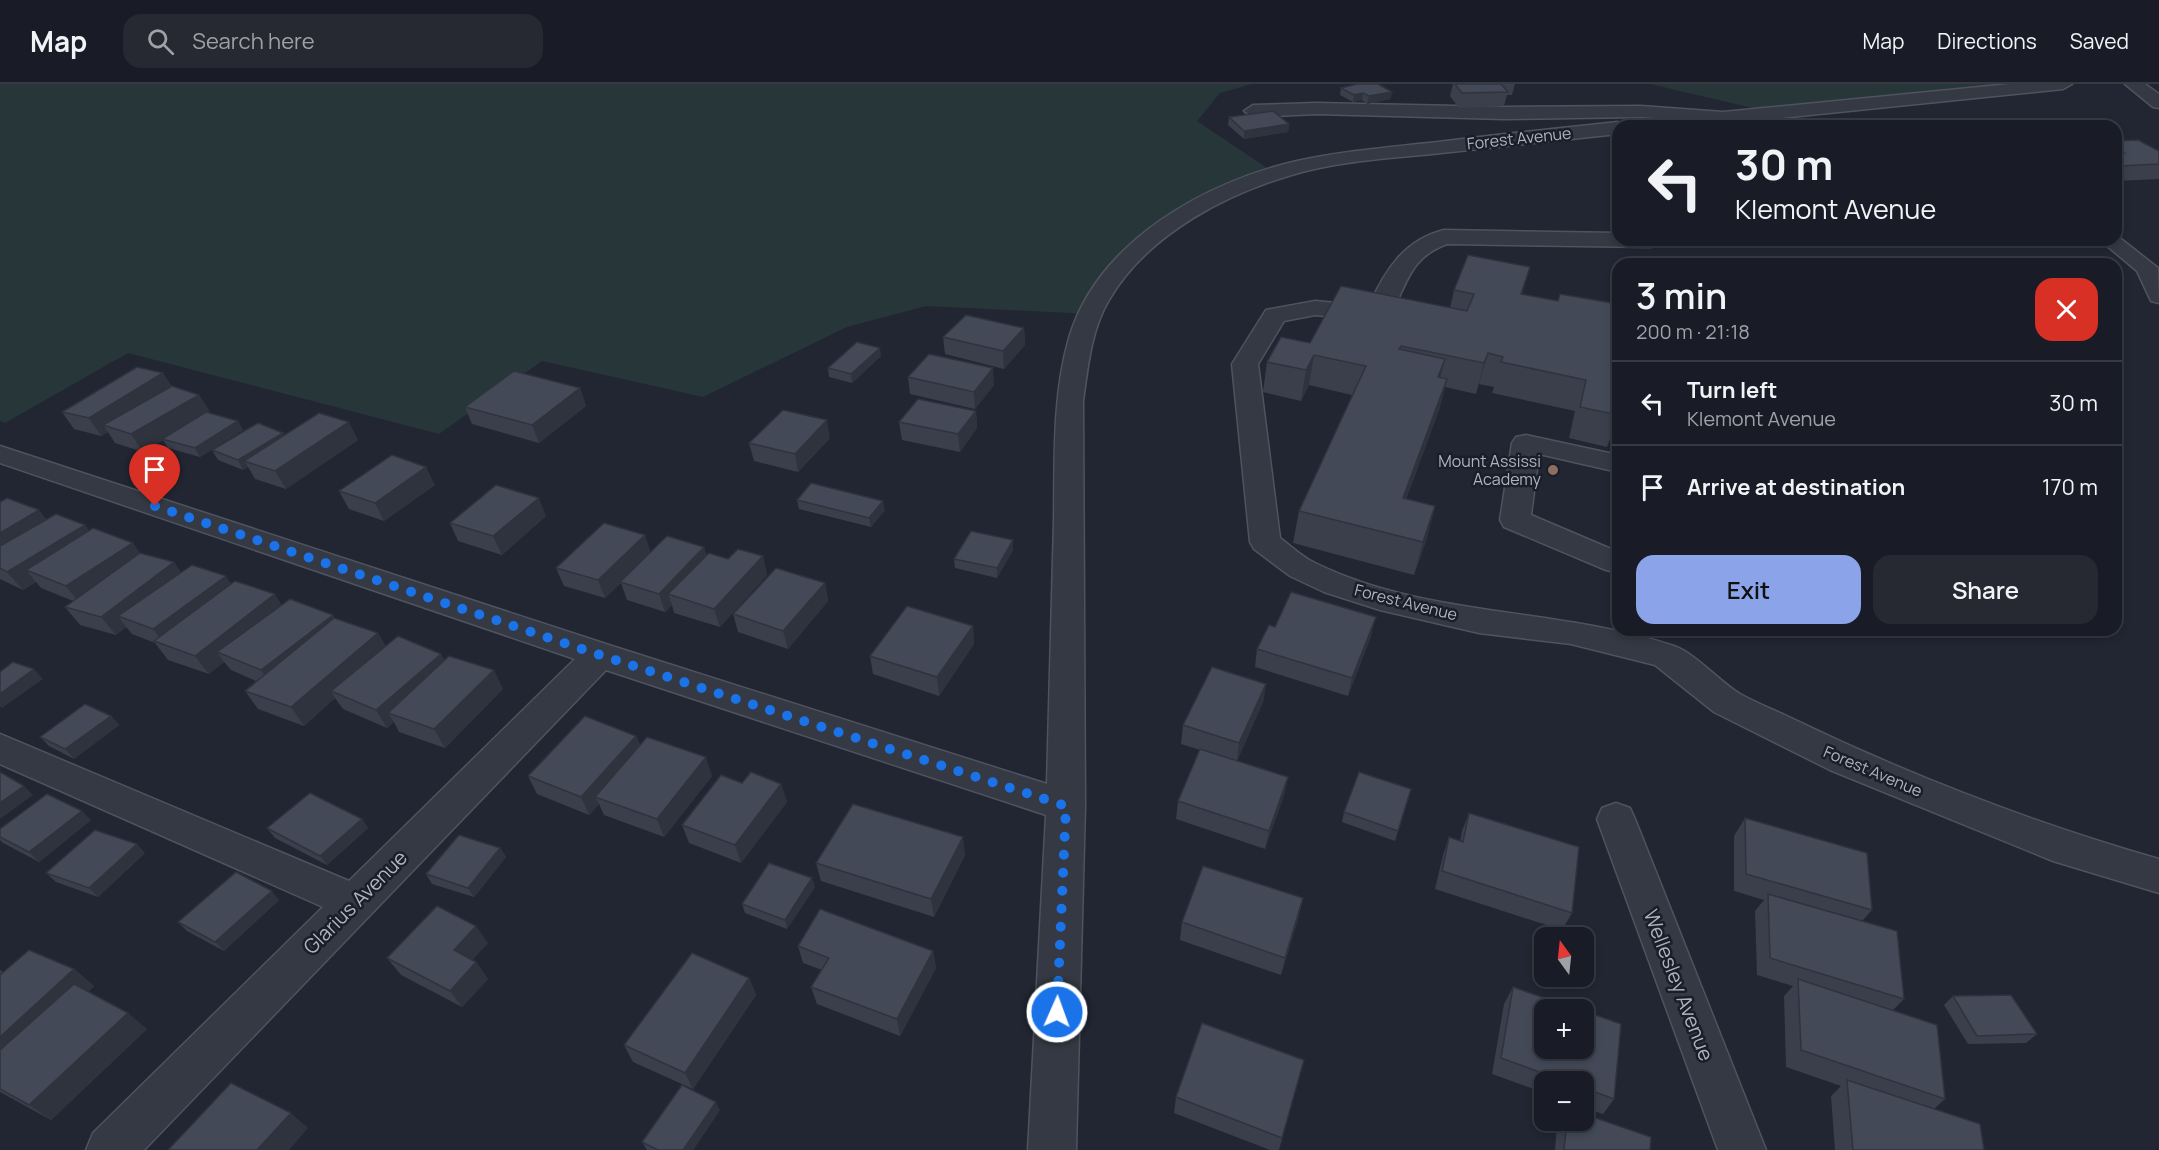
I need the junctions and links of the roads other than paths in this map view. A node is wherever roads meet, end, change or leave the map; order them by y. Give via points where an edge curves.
1 (2063, 84) edge
2 (2134, 84) edge
3 (2159, 103) edge
4 (1253, 111) edge
5 (1723, 118) junction
6 (1702, 120) edge
7 (1612, 129) edge
8 (1612, 239) edge
9 (2119, 246) edge
10 (2159, 296) edge
11 (0, 453) edge
12 (1612, 462) edge
13 (1612, 560) edge
14 (1636, 639) edge
15 (600, 655) junction
16 (0, 748) edge
17 (1066, 806) junction
18 (1616, 819) dead end
19 (2159, 876) edge
20 (355, 902) junction
21 (110, 1150) edge
22 (1052, 1150) edge
23 (1742, 1150) edge

1 - 5 street
2 - 3 street
4 - 5 street via 1664,111
5 - 6 street
7 - 17 street, Forest Avenue via 1329,160 1276,174 1186,214 1116,271 1096,301 1079,341 1070,401
8 - 14 street, Forest Avenue via 1455,236 1427,242 1395,273 1378,314 1315,308 1275,315 1245,364 1265,542 1301,569 1392,602 1479,621
9 - 10 street via 2147,268
11 - 15 street
12 - 13 street via 1526,443 1515,520
14 - 19 street, Forest Avenue via 1666,656 1727,702 1843,760 2067,849
15 - 17 street
15 - 20 street, Glarius Avenue
16 - 20 street
17 - 22 street, Forest Avenue
18 - 23 street, Wellesley Avenue
20 - 21 street, Glarius Avenue

